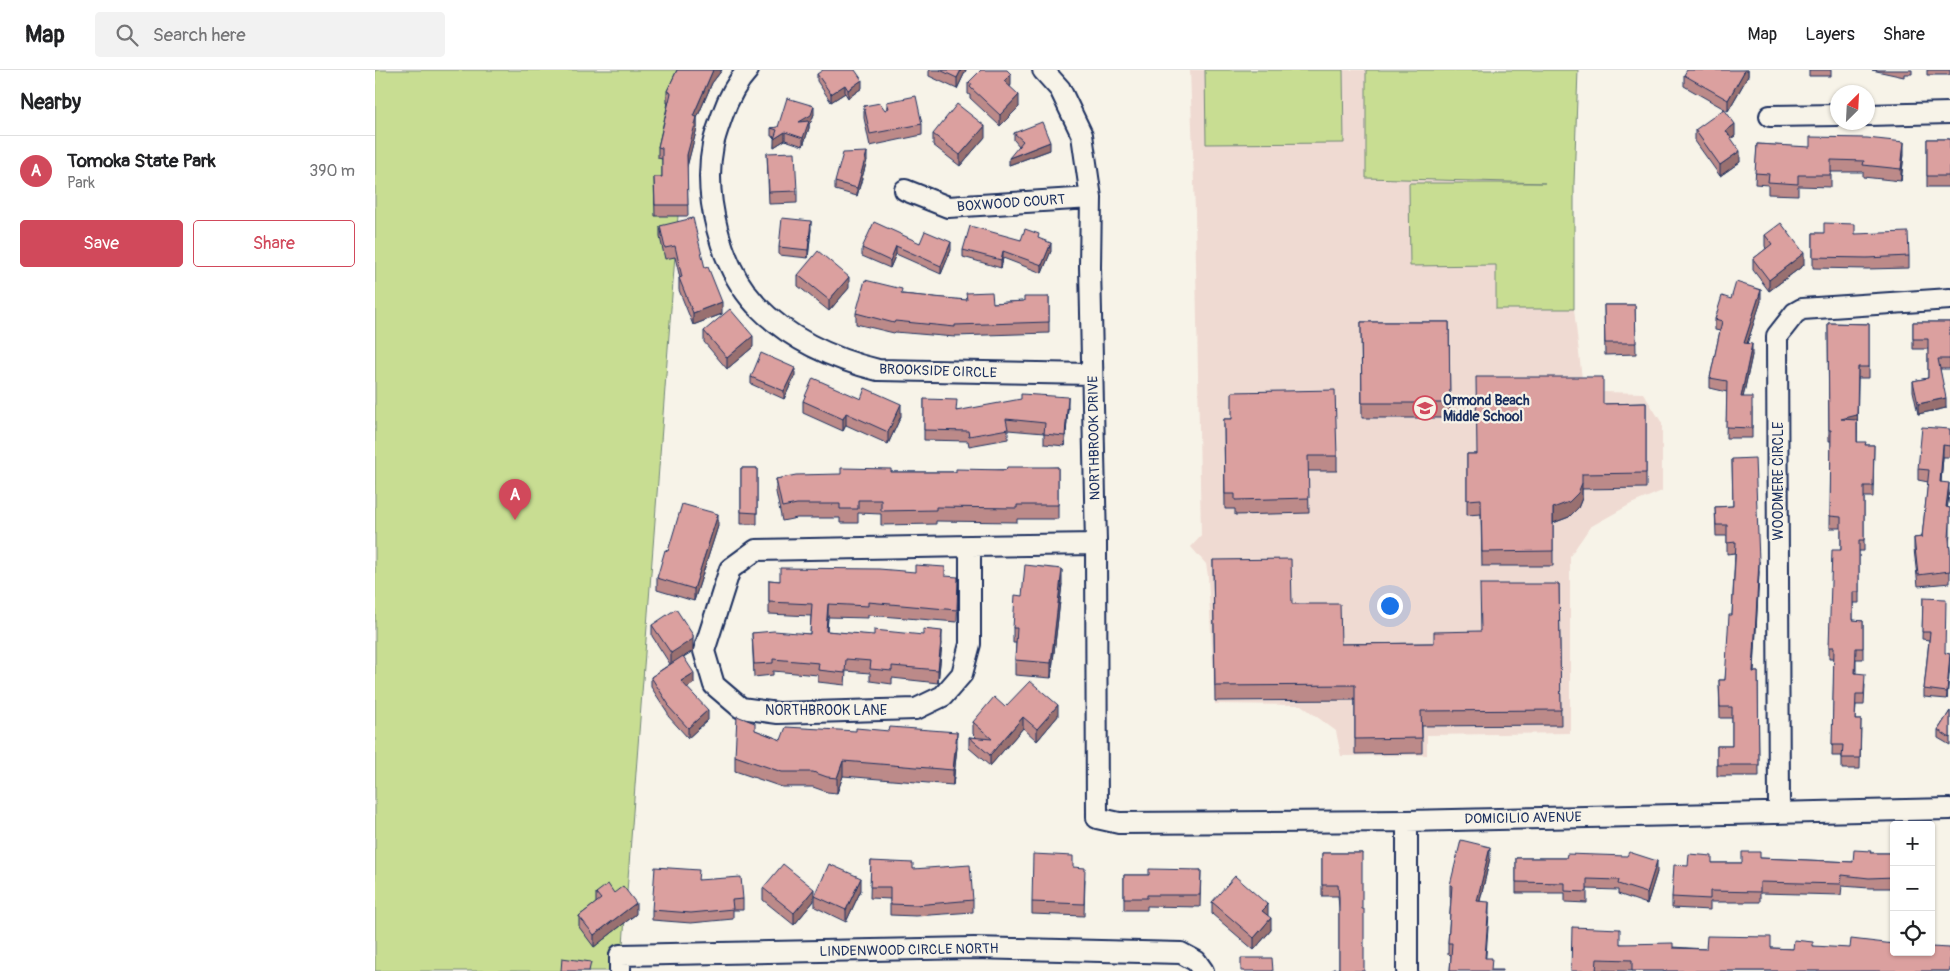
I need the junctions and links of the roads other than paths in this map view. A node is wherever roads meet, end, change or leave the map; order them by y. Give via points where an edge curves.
1 (748, 70) edge
2 (1043, 70) edge
3 (1950, 113) edge
4 (1875, 114) edge
5 (1830, 115) edge
6 (1770, 116) dead end
7 (905, 190) dead end
8 (1091, 198) junction
9 (1950, 299) edge
10 (1092, 374) junction
11 (1096, 544) junction
12 (970, 546) junction
13 (1950, 810) edge
14 (1779, 812) junction
15 (1097, 818) joint
16 (1407, 821) junction
17 (620, 963) edge
18 (1199, 966) edge
19 (1407, 971) edge

1 - 10 street, BROOKSIDE CIRCLE via 740,78 726,106 713,144 710,170 712,206 719,238 735,274 755,304 789,334 849,363 878,370
2 - 8 street, NORTHBROOK DRIVE via 1060,89 1082,135
3 - 4 street
5 - 6 street
7 - 8 street, BOXWOOD COURT via 948,207
8 - 10 street, NORTHBROOK DRIVE
9 - 14 street, WOODMERE CIRCLE via 1802,309 1777,336
10 - 11 street, NORTHBROOK DRIVE
11 - 12 street, NORTHBROOK LANE
11 - 15 street, NORTHBROOK DRIVE
12 - 12 street, NORTHBROOK LANE via 756,550 730,569 704,651 714,685 741,708 778,713 916,709 943,696 962,674 970,644
13 - 14 street, DOMICILIO AVENUE
14 - 16 street, DOMICILIO AVENUE
15 - 16 street, DOMICILIO AVENUE via 1119,824
16 - 19 street
17 - 18 street, LINDENWOOD CIRCLE NORTH via 974,948 1181,953

